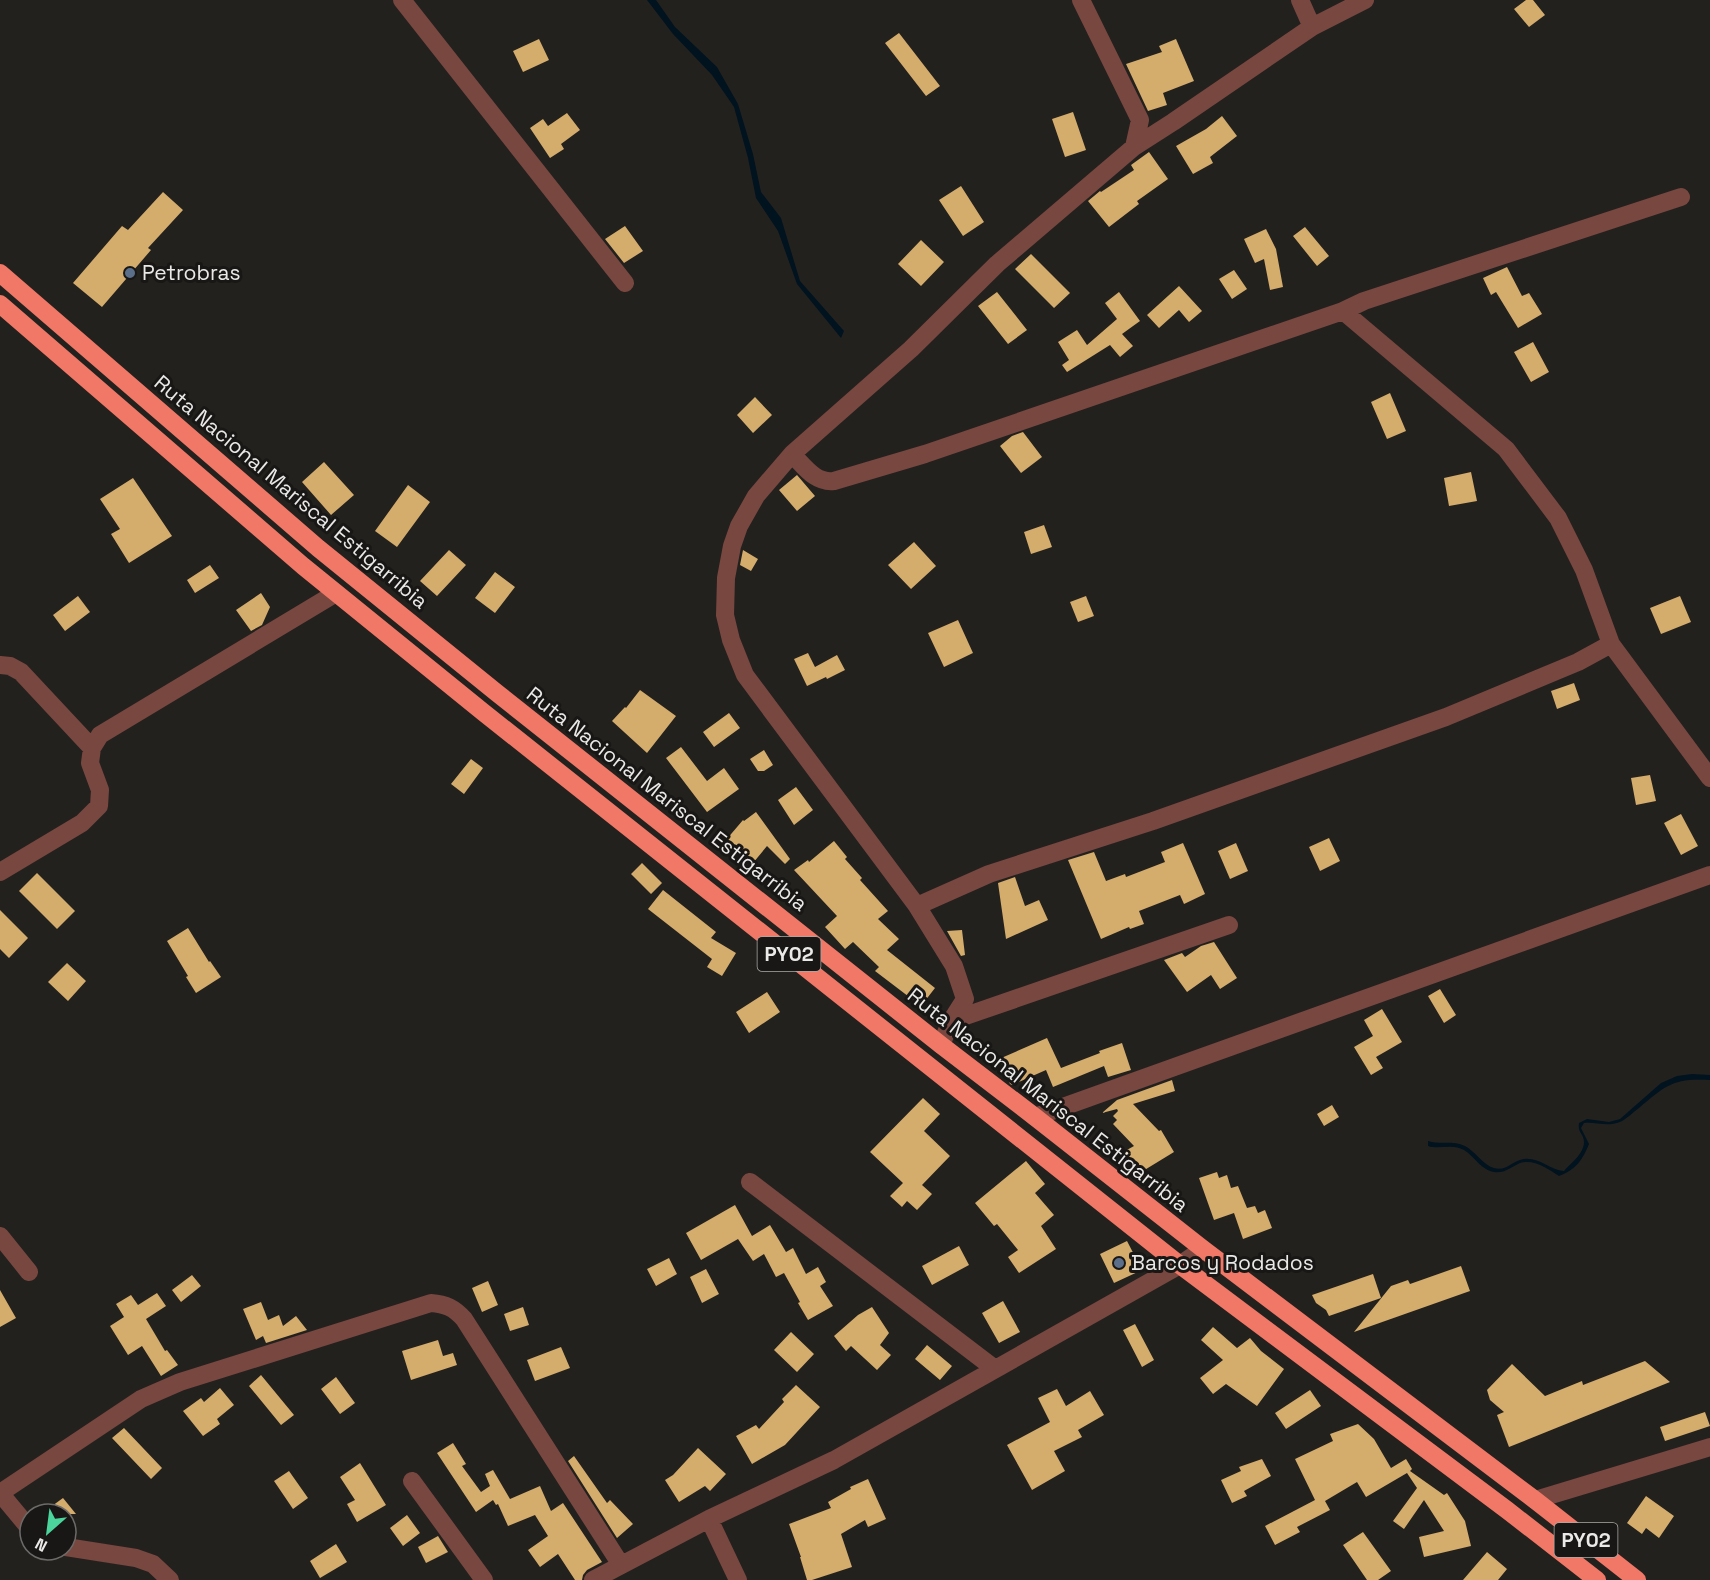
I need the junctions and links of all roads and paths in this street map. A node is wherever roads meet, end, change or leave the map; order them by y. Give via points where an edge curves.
1 (402, 0) edge
2 (1081, 0) edge
3 (1300, 0) edge
4 (1365, 0) edge
5 (1312, 27) junction
6 (1134, 147) junction
7 (1681, 197) dead end
8 (0, 273) edge
9 (625, 283) dead end
10 (0, 304) edge
11 (1343, 311) junction
12 (792, 454) junction
13 (336, 593) junction
14 (1611, 644) junction
15 (0, 665) edge
16 (92, 748) junction
17 (1710, 778) edge
18 (0, 872) edge
19 (1710, 875) edge
20 (917, 906) junction
21 (1229, 925) dead end
22 (951, 1022) junction
23 (941, 1045) junction
24 (1035, 1117) junction
25 (750, 1182) dead end
26 (0, 1236) edge
27 (1203, 1249) junction
28 (1180, 1265) junction
29 (29, 1272) dead end
30 (995, 1369) junction
31 (1710, 1447) edge
32 (412, 1481) dead end
33 (0, 1493) edge
34 (1535, 1500) junction
35 (18, 1515) edge
36 (709, 1519) junction
37 (78, 1549) edge
38 (621, 1565) junction
39 (170, 1580) edge
40 (484, 1580) edge
41 (593, 1580) edge
42 (738, 1580) edge
43 (1597, 1580) edge
44 (1637, 1580) edge

1 - 9 street
2 - 6 street via 1140,120
3 - 5 street
4 - 5 street
5 - 6 street
6 - 12 street via 997,264 911,349
7 - 11 street via 1375,297
8 - 23 highway, Ruta Nacional Mariscal Estigarribia / PY02 via 395,611
10 - 13 highway, PY02
11 - 12 street via 925,454 834,481 813,476
11 - 14 street via 1506,449 1558,518 1584,570
12 - 20 street via 756,496 732,546 725,615 731,640 745,675
13 - 16 street via 100,735
13 - 28 highway, PY02
14 - 17 street
14 - 20 street via 1578,662 1446,717 1165,817 989,874
15 - 16 street via 21,672
16 - 18 street via 90,763 100,790 99,806 82,824
19 - 24 street
20 - 22 street via 954,966 965,999
21 - 22 street
22 - 23 street
23 - 24 highway, Ruta Nacional Mariscal Estigarribia / PY02
24 - 27 highway, Ruta Nacional Mariscal Estigarribia / PY02
25 - 30 street
26 - 29 street
27 - 28 street
27 - 34 highway, Ruta Nacional Mariscal Estigarribia / PY02
28 - 30 street
28 - 43 highway, PY02
30 - 36 street via 834,1460
31 - 34 street
32 - 40 street
33 - 35 street
33 - 38 street via 141,1399 170,1386 431,1304 444,1304 464,1319
34 - 44 highway, Ruta Nacional Mariscal Estigarribia / PY02
36 - 38 street
36 - 42 street
37 - 39 street via 136,1558 153,1564
38 - 41 street

